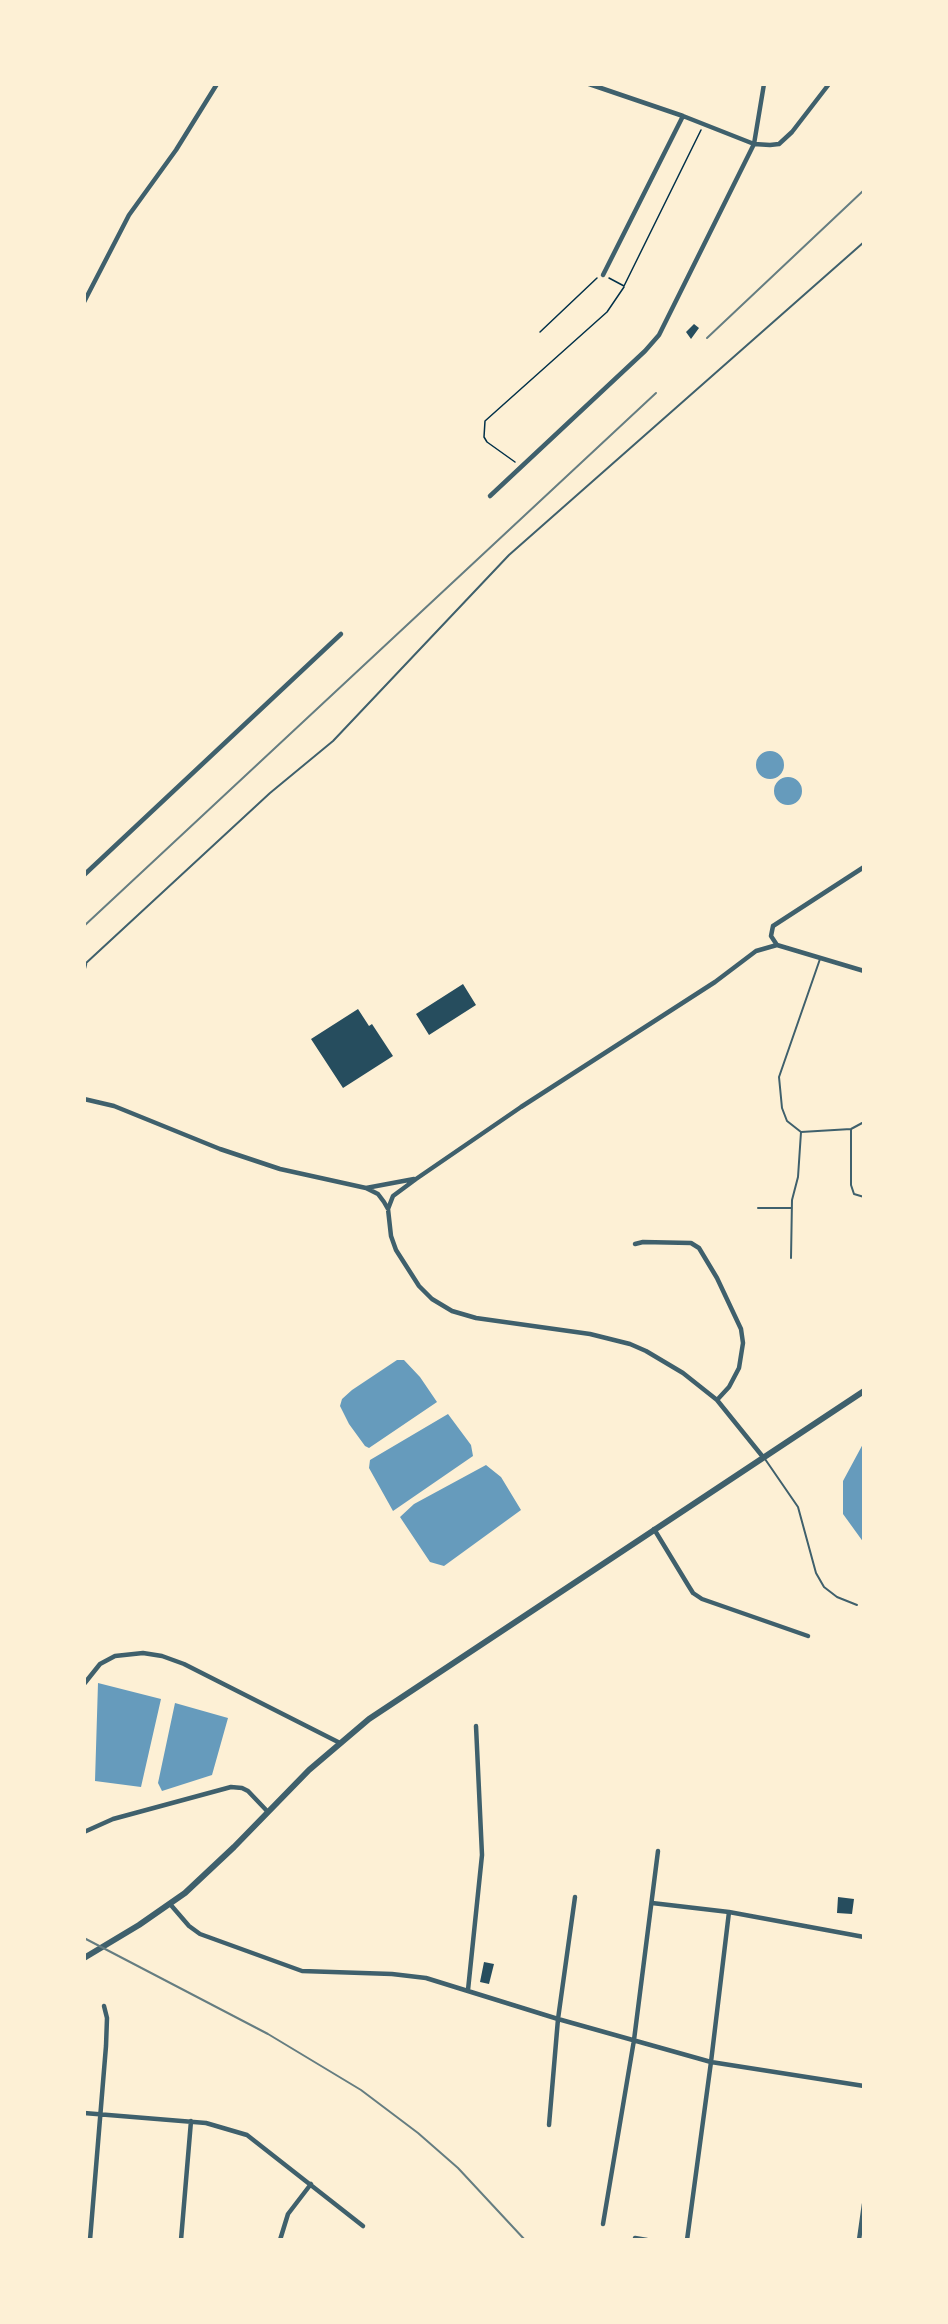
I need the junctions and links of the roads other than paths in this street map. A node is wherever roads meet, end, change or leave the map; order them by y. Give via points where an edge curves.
1 (217, 84) edge
2 (589, 84) edge
3 (764, 84) edge
4 (830, 84) edge
5 (683, 116) junction
6 (754, 144) junction
7 (864, 242) edge
8 (603, 275) road end
9 (84, 302) edge
10 (490, 496) dead end
11 (341, 634) dead end
12 (864, 867) edge
13 (84, 875) edge
14 (777, 945) junction
15 (821, 958) junction
16 (85, 966) edge
17 (864, 971) edge
18 (84, 1099) edge
19 (864, 1122) edge
20 (851, 1129) junction
21 (801, 1132) junction
22 (416, 1179) junction
23 (366, 1188) junction
24 (864, 1197) edge
25 (758, 1208) dead end
26 (792, 1208) junction
27 (388, 1209) junction
28 (635, 1244) dead end
29 (791, 1258) dead end
30 (864, 1391) edge
31 (717, 1400) junction
32 (763, 1457) junction
33 (654, 1529) junction
34 (857, 1605) dead end
35 (808, 1636) dead end
36 (84, 1684) edge
37 (476, 1726) dead end
38 (340, 1743) junction
39 (268, 1812) junction
40 (84, 1832) edge
41 (658, 1851) dead end
42 (575, 1897) dead end
43 (652, 1903) junction
44 (170, 1904) junction
45 (729, 1912) junction
46 (864, 1937) edge
47 (84, 1958) edge
48 (468, 1990) junction
49 (104, 2006) dead end
50 (558, 2019) junction
51 (634, 2040) junction
52 (711, 2061) junction
53 (864, 2086) edge
54 (84, 2113) edge
55 (101, 2115) junction
56 (191, 2121) junction
57 (549, 2125) dead end
58 (311, 2184) junction
59 (864, 2204) edge
60 (603, 2224) dead end
61 (363, 2226) dead end
62 (635, 2238) dead end
63 (90, 2240) edge
64 (181, 2240) edge
65 (280, 2240) edge
66 (647, 2240) edge
67 (687, 2240) edge
68 (860, 2240) edge

1 - 9 street via 129,215
2 - 5 street
3 - 6 street
4 - 6 street via 779,144
5 - 6 street
5 - 8 street
6 - 10 street via 659,334
7 - 16 lane via 509,555 333,741 270,793
11 - 13 street
12 - 14 street via 773,926 771,936
14 - 15 street
14 - 22 street via 756,951
15 - 17 street
15 - 21 lane via 779,1077 787,1121
18 - 23 street via 114,1106 280,1169
19 - 20 lane
20 - 21 lane
20 - 24 lane via 850,1185 854,1194
21 - 26 lane
22 - 23 street
22 - 27 street via 393,1196
23 - 27 street via 378,1194
25 - 26 lane
26 - 29 lane
27 - 31 street via 396,1250 419,1286 442,1306 476,1318 572,1330 630,1344 684,1373
28 - 31 street via 691,1243 699,1248 717,1278 738,1322 743,1343 739,1368
30 - 32 street
31 - 32 street
32 - 33 street
32 - 34 lane via 798,1507 816,1573 824,1587
33 - 35 street via 688,1585 702,1599
33 - 38 street via 415,1687
36 - 38 street via 100,1664 115,1656 162,1656
37 - 48 street via 482,1855
38 - 39 street
39 - 40 street via 248,1791 231,1787 113,1819
39 - 44 street via 221,1861
41 - 43 street
42 - 50 street
43 - 45 street
43 - 51 street
44 - 47 street
44 - 48 street via 200,1934 302,1971 415,1976
45 - 46 street
45 - 52 street
48 - 50 street
49 - 55 street via 107,2032
50 - 51 street
50 - 57 street
51 - 52 street
51 - 60 street
52 - 53 street
52 - 67 street
54 - 55 street
55 - 56 street
55 - 63 street
56 - 58 street via 247,2135
56 - 64 street
58 - 61 street
58 - 65 street via 288,2214
59 - 68 street
62 - 66 street

